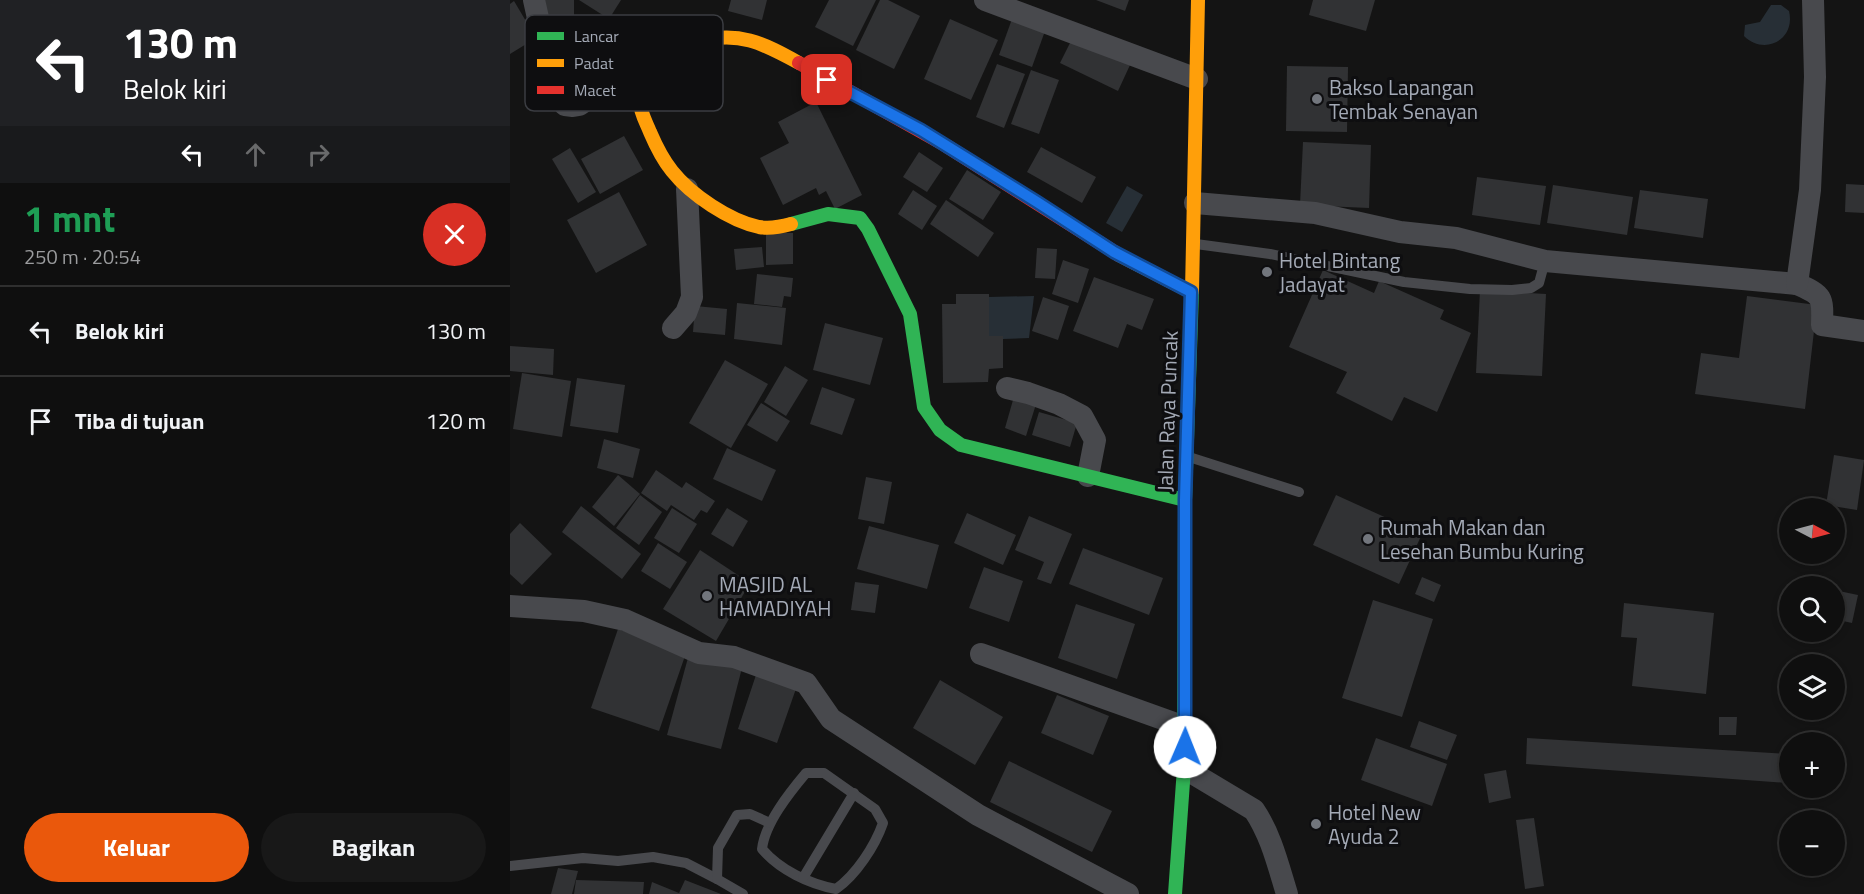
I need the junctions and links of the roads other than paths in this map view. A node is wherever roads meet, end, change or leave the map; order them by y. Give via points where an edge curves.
1 (534, 0) edge
2 (985, 0) edge
3 (1198, 0) edge
4 (1813, 0) edge
5 (537, 15) edge
6 (723, 38) edge
7 (1197, 79) junction
8 (642, 111) edge
9 (687, 189) junction
10 (1195, 203) junction
11 (1193, 244) junction
12 (1545, 261) junction
13 (1797, 284) junction
14 (1191, 292) junction
15 (673, 328) dead end
16 (1864, 331) edge
17 (1007, 388) dead end
18 (1186, 456) junction
19 (1088, 476) junction
20 (1299, 492) dead end
21 (1185, 500) junction
22 (510, 606) edge
23 (981, 654) dead end
24 (1185, 726) junction
25 (1184, 768) junction
26 (854, 794) junction
27 (770, 823) junction
28 (510, 866) edge
29 (803, 878) junction
30 (717, 879) junction
31 (743, 894) edge
32 (1128, 894) edge
33 (1174, 894) edge
34 (1287, 894) edge

1 - 5 street
2 - 7 street
3 - 7 main road, Jalan Raya Puncak
4 - 13 street via 1815,77 1810,190
6 - 14 main road via 736,37 770,49 921,130 1114,252
7 - 10 main road, Jalan Raya Puncak
8 - 9 main road via 657,149
9 - 15 street via 692,297 686,313
9 - 19 main road via 737,219 769,228 824,214 860,218 910,314 924,407 940,430 961,445
10 - 11 main road, Jalan Raya Puncak
10 - 12 street via 1315,213 1400,232 1456,238
11 - 12 lane via 1270,254 1404,282 1470,289 1531,288 1539,283
11 - 14 main road, Jalan Raya Puncak
12 - 13 street
13 - 16 street via 1815,292 1822,303 1822,325
14 - 18 main road, Jalan Raya Puncak
17 - 19 street via 1059,404 1082,416 1095,440
18 - 20 lane
18 - 21 main road, Jalan Raya Puncak
19 - 21 main road
21 - 24 main road, Jalan Raya Puncak
22 - 32 street via 584,611 625,620 699,653 734,657 806,683 831,719 978,815
23 - 24 street
24 - 25 main road, Jalan Raya Puncak
25 - 33 main road, Jalan Raya Puncak
25 - 34 street via 1254,810 1273,846
26 - 27 lane via 824,772 806,773
26 - 29 lane
26 - 29 lane via 875,809 884,823 879,836 848,881 836,889
27 - 29 lane via 762,849 772,861
27 - 30 lane via 750,814 737,815 718,848
28 - 30 lane via 583,858 618,861 653,857 686,863
30 - 31 lane

